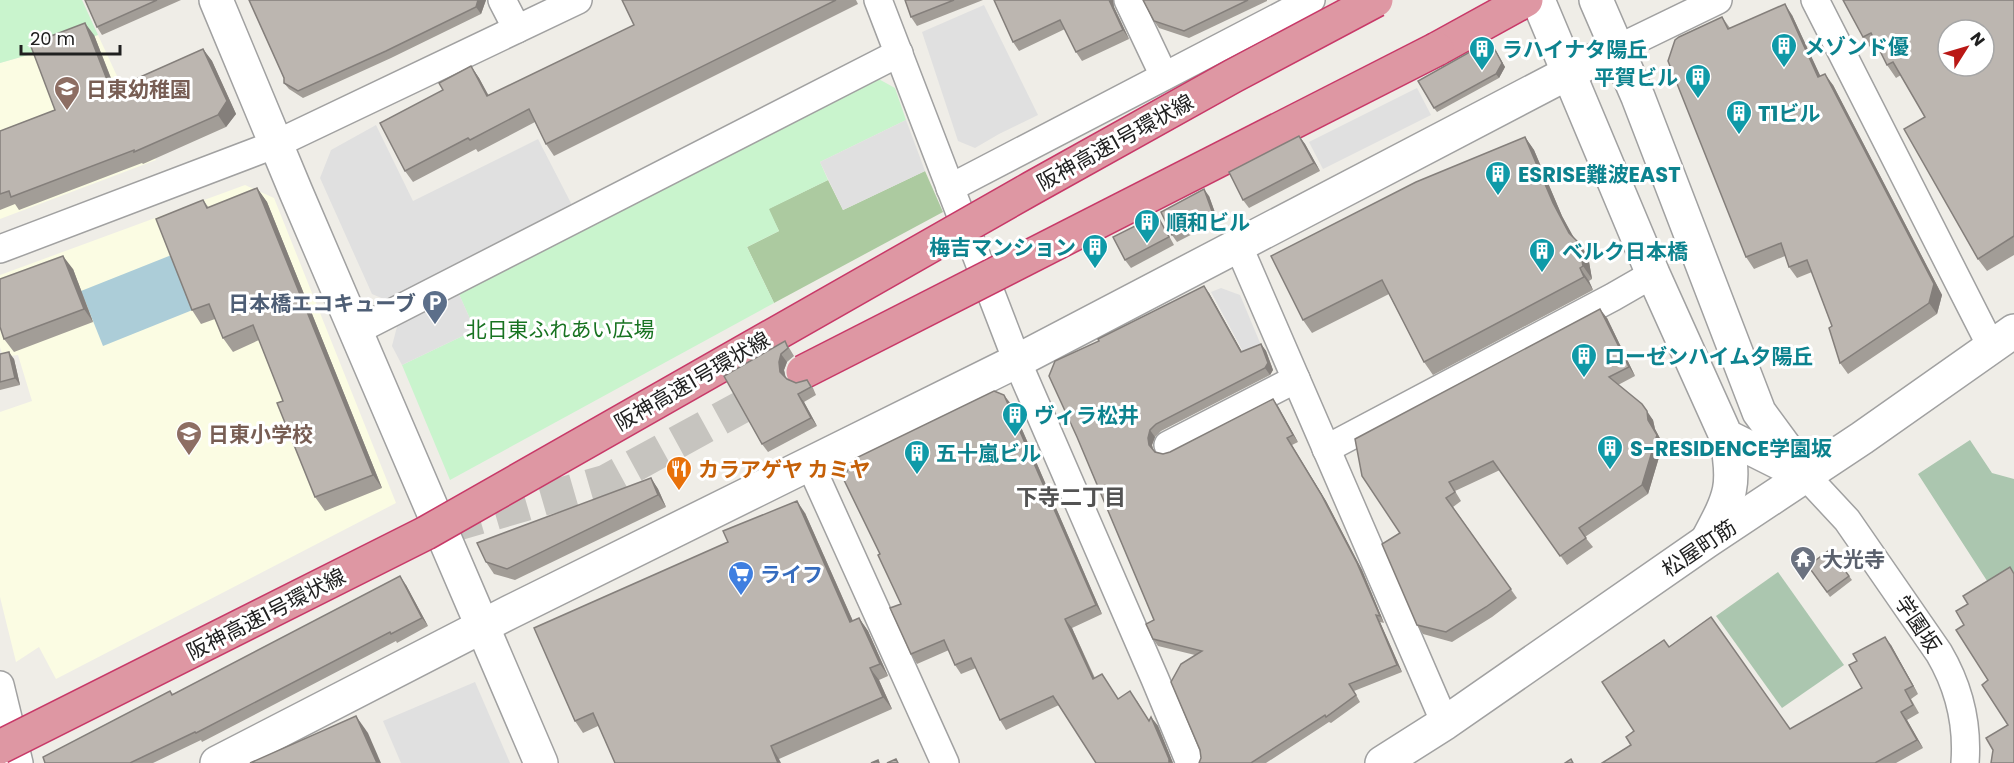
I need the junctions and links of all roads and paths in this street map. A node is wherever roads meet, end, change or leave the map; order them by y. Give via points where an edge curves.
1 (216, 0) edge
2 (502, 0) edge
3 (578, 0) edge
4 (878, 0) edge
5 (1128, 0) edge
6 (1311, 0) edge
7 (1376, 0) edge
8 (1526, 0) edge
9 (1538, 0) edge
10 (1596, 0) edge
11 (1718, 0) edge
12 (1815, 0) edge
13 (517, 30) junction
14 (1617, 49) junction
15 (899, 53) junction
16 (1568, 73) junction
17 (1164, 76) junction
18 (276, 144) junction
19 (950, 188) junction
20 (1238, 246) junction
21 (0, 249) edge
22 (1653, 274) junction
23 (356, 331) junction
24 (2003, 338) edge
25 (1017, 361) junction
26 (803, 372) tunnel mouth
27 (1296, 379) junction
28 (1726, 436) junction
29 (1168, 445) dead end
30 (1326, 449) junction
31 (810, 462) junction
32 (1806, 476) junction
33 (1707, 541) junction
34 (482, 627) junction
35 (0, 685) edge
36 (1445, 723) junction
37 (0, 747) edge
38 (19, 763) edge
39 (217, 763) edge
40 (541, 763) edge
41 (945, 763) edge
42 (1190, 763) edge
43 (1382, 763) edge
44 (1965, 763) edge

1 - 18 street
2 - 13 street
3 - 13 street
4 - 15 street
5 - 17 street
6 - 17 street
7 - 37 highway, 阪神高速1号環状線, bridge via 1032,188 426,533
8 - 26 highway, bridge
9 - 16 street
10 - 14 street
11 - 14 street
12 - 24 street
13 - 18 street
14 - 16 street
14 - 32 street via 1759,412
15 - 19 street
15 - 23 street
16 - 20 street
16 - 22 street
17 - 19 street
18 - 21 street
18 - 23 street
19 - 25 street
20 - 25 street
20 - 27 street
22 - 28 street
22 - 30 street
23 - 34 street
24 - 32 street, 松屋町筋
25 - 31 street
25 - 42 street
27 - 29 street
27 - 30 street
28 - 32 street
28 - 33 street via 1732,484
30 - 36 street
31 - 34 street
31 - 41 street
32 - 33 street, 松屋町筋
32 - 44 street, 学園坂 via 1847,520 1951,674 1963,713
33 - 36 street, 松屋町筋
34 - 39 street
34 - 40 street
35 - 38 street
36 - 43 street, 松屋町筋

